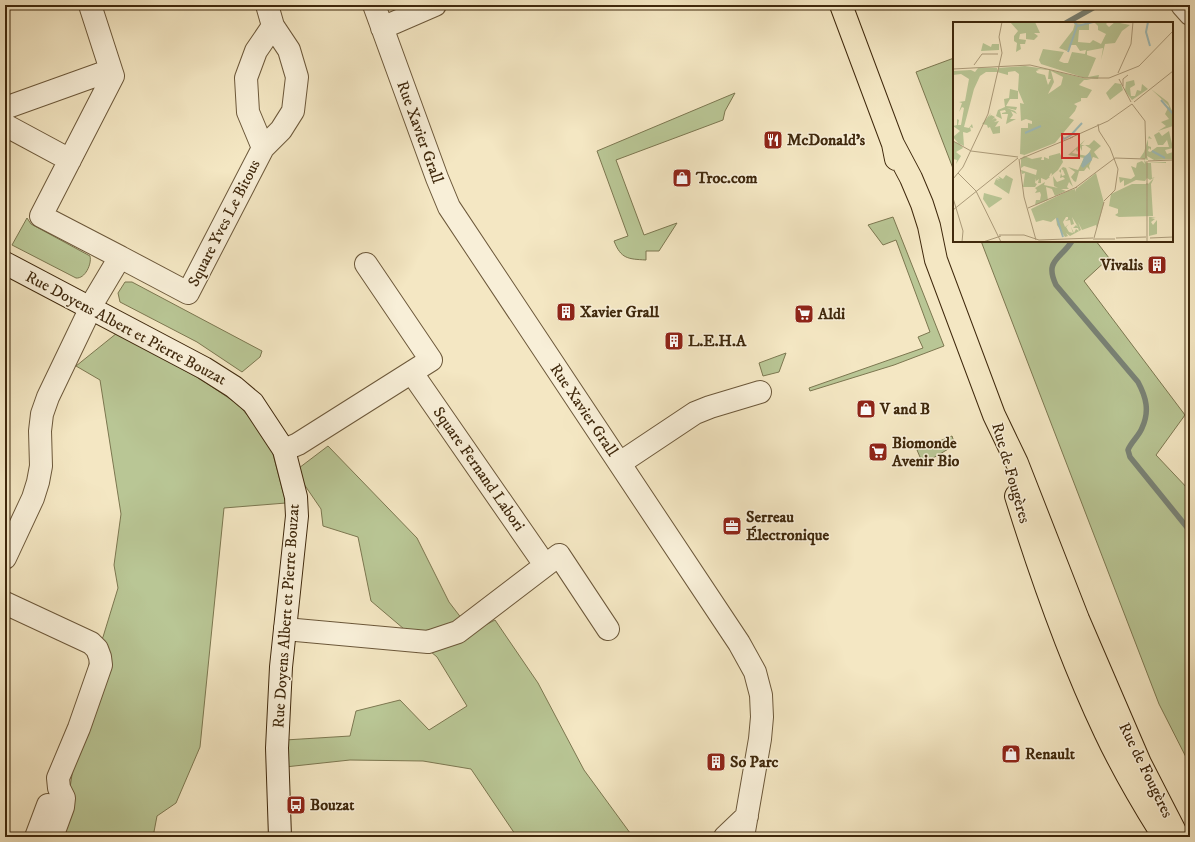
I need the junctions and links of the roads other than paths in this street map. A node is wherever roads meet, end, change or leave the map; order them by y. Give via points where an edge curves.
1 (90, 5) edge
2 (267, 5) edge
3 (374, 5) edge
4 (435, 5) edge
5 (841, 5) edge
6 (1182, 5) edge
7 (1190, 14) edge
8 (273, 26) junction
9 (382, 28) junction
10 (111, 70) junction
11 (5, 108) edge
12 (5, 125) edge
13 (263, 148) junction
14 (70, 160) junction
15 (120, 257) junction
16 (5, 263) edge
17 (366, 264) dead end
18 (91, 308) junction
19 (412, 373) junction
20 (760, 392) dead end
21 (994, 416) junction
22 (284, 450) junction
23 (620, 463) junction
24 (5, 558) edge
25 (545, 565) junction
26 (5, 603) edge
27 (608, 629) dead end
28 (285, 630) junction
29 (58, 778) junction
30 (745, 827) edge
31 (36, 837) edge
32 (52, 837) edge
33 (280, 837) edge
34 (725, 837) edge
35 (1164, 837) edge
36 (1178, 837) edge

1 - 10 street
2 - 8 street, Square Yves Le Bitous
3 - 9 street, Rue Xavier Grall
4 - 9 street
5 - 21 main road via 893,144 911,209 936,260
6 - 7 street
8 - 13 street, Square Yves Le Bitous via 256,51 246,78 248,112
8 - 13 street, Square Yves Le Bitous via 289,50 297,77 293,111 281,130
9 - 23 street, Rue Xavier Grall via 449,206
10 - 11 street
10 - 14 street, Square Yves Le Bitous via 113,76
12 - 14 street
13 - 15 street, Square Yves Le Bitous via 188,293
14 - 15 street, Square Yves Le Bitous via 41,216
15 - 18 street
16 - 18 street, Rue Doyens Albert et Pierre Bouzat
17 - 19 street via 432,360
18 - 22 street, Rue Doyens Albert et Pierre Bouzat via 204,368 234,387 252,403
18 - 24 street via 42,414 41,466 38,482
19 - 22 street via 298,444
19 - 25 street, Square Fernand Labori
20 - 23 street via 695,413
21 - 35 main road, Rue de Fougères via 1022,514 1073,657 1105,733 1139,797
21 - 36 main road, Rue de Fougères via 1017,463 1078,619 1140,763
22 - 28 street, Rue Doyens Albert et Pierre Bouzat via 296,497 297,516
23 - 30 street, Rue Xavier Grall via 739,643 755,672 761,696 762,718
25 - 27 street via 559,555
25 - 28 street via 458,632 428,642
26 - 29 street via 91,643 100,657 98,676
28 - 33 street, Rue Doyens Albert et Pierre Bouzat via 277,748
29 - 31 street
29 - 32 street via 64,798
30 - 34 street, Rue Xavier Grall

